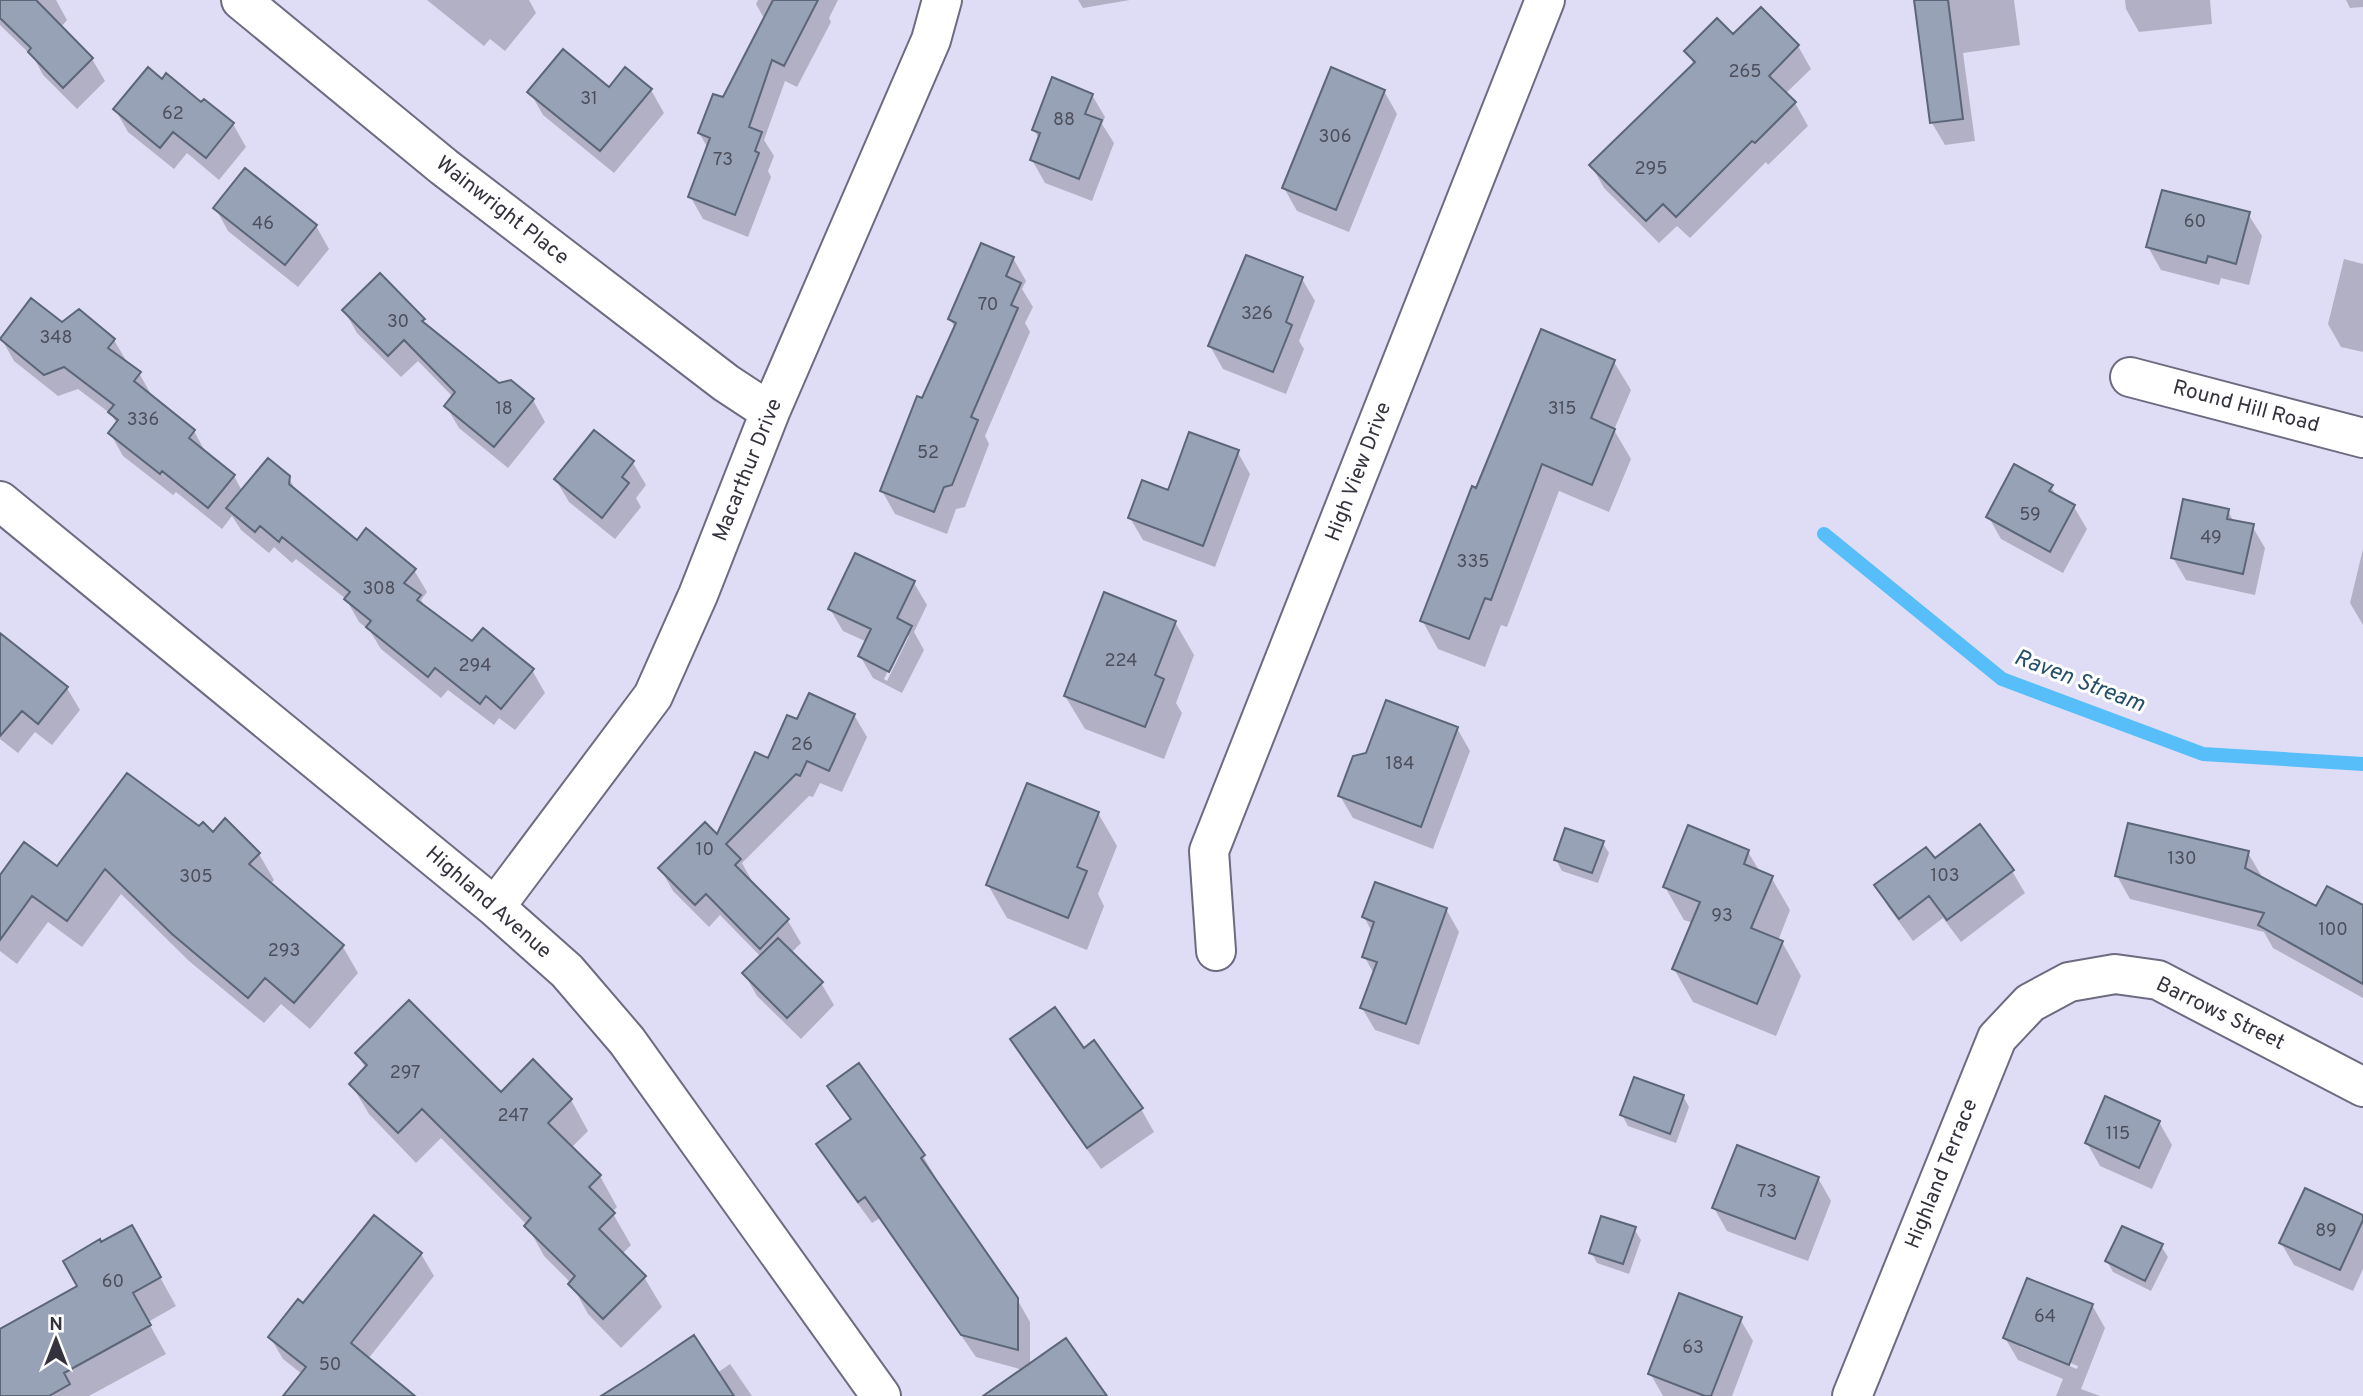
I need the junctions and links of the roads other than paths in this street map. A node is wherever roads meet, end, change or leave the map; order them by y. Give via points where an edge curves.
1 (241, 0) edge
2 (942, 0) edge
3 (1545, 0) edge
4 (2130, 377) dead end
5 (771, 412) junction
6 (2363, 438) edge
7 (0, 501) edge
8 (495, 907) junction
9 (1216, 951) dead end
10 (2069, 982) joint
11 (2363, 1087) edge
12 (881, 1396) edge
13 (1852, 1396) edge

1 - 5 street, Wainwright Place via 444,167 726,383
2 - 5 street, Macarthur Drive via 931,40
3 - 9 street, High View Drive via 1209,851
4 - 6 street, Round Hill Road
5 - 8 street, Macarthur Drive via 653,696
7 - 8 street, Highland Avenue
8 - 12 street, Highland Avenue via 567,971 627,1041
10 - 11 street, Barrows Street via 2115,974 2158,980
10 - 13 street, Highland Terrace via 2030,1003 1997,1038

